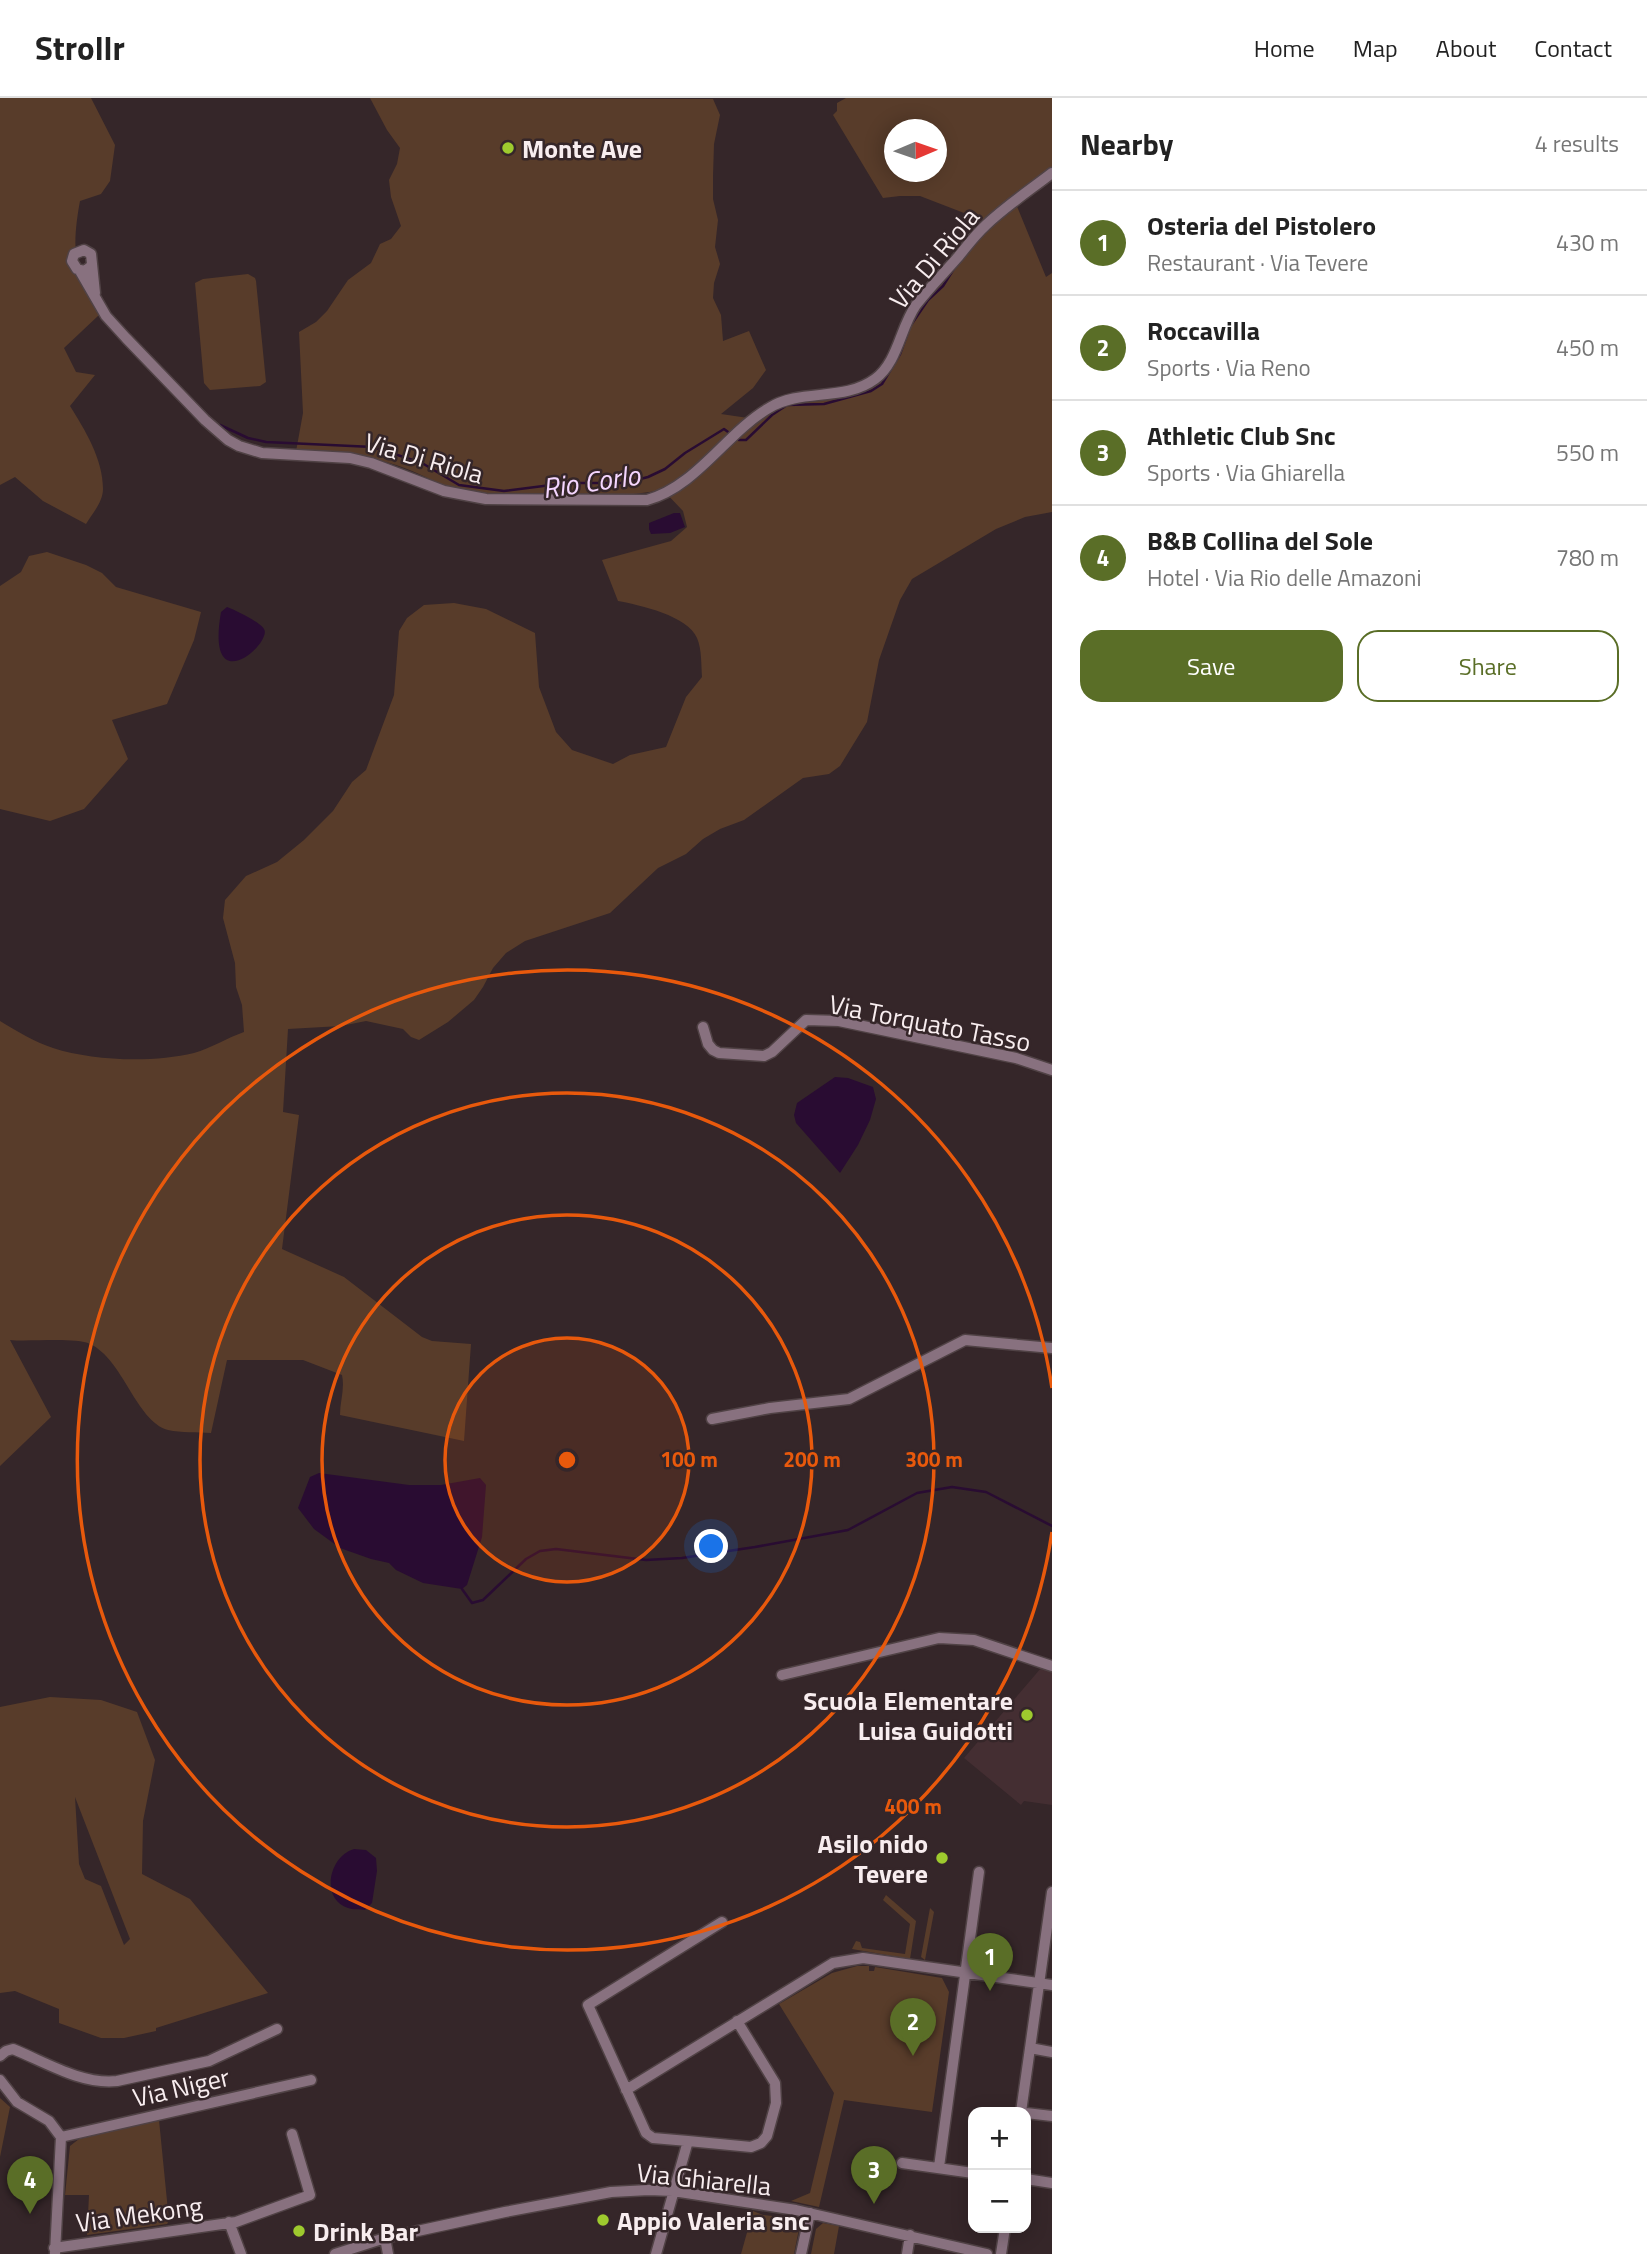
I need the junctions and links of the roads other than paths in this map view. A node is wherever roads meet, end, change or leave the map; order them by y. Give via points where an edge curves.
1 (1052, 173) edge
2 (91, 266) junction
3 (80, 271) junction
4 (95, 294) junction
5 (703, 1027) dead end
6 (1052, 1070) edge
7 (1052, 1348) edge
8 (712, 1419) dead end
9 (1052, 1666) edge
10 (782, 1675) dead end
11 (979, 1872) dead end
12 (1052, 1892) edge
13 (1050, 1915) edge
14 (722, 1922) dead end
15 (965, 1972) junction
16 (1039, 1983) junction
17 (1052, 1985) edge
18 (737, 2021) junction
19 (277, 2029) dead end
20 (1030, 2048) junction
21 (1052, 2052) edge
22 (0, 2056) edge
23 (0, 2080) edge
24 (311, 2080) dead end
25 (626, 2090) junction
26 (1024, 2107) edge
27 (1031, 2114) edge
28 (1052, 2116) edge
29 (292, 2134) dead end
30 (61, 2137) junction
31 (688, 2141) junction
32 (902, 2163) dead end
33 (939, 2167) junction
34 (968, 2172) edge
35 (1031, 2180) edge
36 (1052, 2183) edge
37 (673, 2191) junction
38 (810, 2213) junction
39 (229, 2222) junction
40 (1004, 2233) edge
41 (910, 2235) junction
42 (385, 2238) junction
43 (55, 2251) edge
44 (242, 2254) edge
45 (335, 2254) edge
46 (388, 2254) edge
47 (656, 2254) edge
48 (801, 2254) edge
49 (907, 2254) edge
50 (984, 2254) edge
51 (1001, 2254) edge

1 - 4 street, Via Di Riola via 974,237 915,307 890,363 876,379 856,388 791,398 769,408 687,477 661,496 647,500 486,499 444,491 350,458 262,453 228,440 205,421 106,316
2 - 3 street
2 - 3 street via 91,254 78,251 72,261
2 - 4 street, Via Di Riola
3 - 4 street, Via Di Riola
5 - 6 street, Via Torquato Tasso via 708,1044 719,1053 764,1056 806,1020 839,1021 1016,1058
7 - 8 street via 965,1340 849,1399
9 - 10 street via 974,1640 939,1638
11 - 15 street
12 - 13 street
13 - 16 street
14 - 25 street via 588,2005
15 - 16 street
15 - 18 street via 863,1958 843,1960
15 - 33 street
16 - 17 street
16 - 20 street
18 - 25 street
18 - 31 street via 775,2083 776,2103 767,2136 751,2147
19 - 22 street via 209,2061 107,2082 13,2049
20 - 21 street
20 - 26 street
23 - 30 street via 17,2102 49,2121
24 - 30 street, Via Niger
25 - 31 street via 649,2137
27 - 28 street
29 - 39 street, Via Mekong via 310,2195
30 - 43 street
31 - 37 street
32 - 33 street
33 - 34 street
35 - 36 street
37 - 38 street, Via Ghiarella
37 - 42 street, Via Ghiarella via 611,2192
37 - 47 street
38 - 41 street, Via Ghiarella
38 - 48 street
39 - 43 street, Via Mekong
39 - 44 street, Via Mekong
40 - 51 street
41 - 49 street
41 - 50 street, Via Ghiarella
42 - 45 street, Via Ghiarella
42 - 46 street

